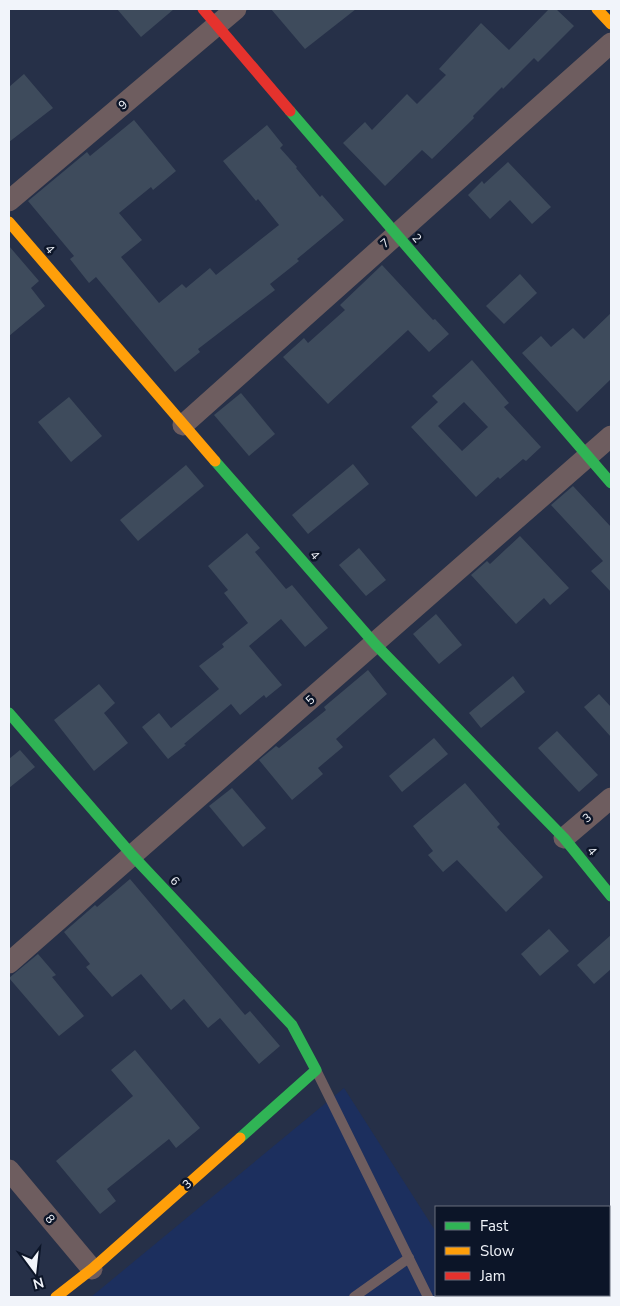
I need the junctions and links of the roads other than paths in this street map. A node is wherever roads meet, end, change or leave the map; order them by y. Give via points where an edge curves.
1 (204, 9) edge
2 (236, 9) edge
3 (596, 9) edge
4 (611, 24) edge
5 (218, 25) junction
6 (611, 43) edge
7 (9, 201) edge
8 (9, 222) edge
9 (396, 234) junction
10 (183, 425) junction
11 (611, 436) edge
12 (588, 456) junction
13 (611, 483) edge
14 (374, 644) junction
15 (9, 714) edge
16 (611, 798) edge
17 (564, 838) junction
18 (132, 855) junction
19 (611, 896) edge
20 (9, 963) edge
21 (316, 1070) junction
22 (9, 1170) edge
23 (409, 1258) junction
24 (92, 1269) junction
25 (56, 1297) edge
26 (354, 1297) edge
27 (428, 1297) edge

1 - 5 street, 2
2 - 5 street, 9
3 - 4 street
5 - 7 street, 9
5 - 9 street, 2
6 - 9 street, 7
8 - 10 street, 4
9 - 10 street, 7
9 - 12 street, 2
10 - 14 street, 4
11 - 12 street, 5
12 - 13 street, 2
12 - 14 street, 5
14 - 17 street, 4
14 - 18 street, 5
15 - 18 street, 6
16 - 17 street, 3
17 - 19 street, 4
18 - 20 street, 5
18 - 21 street, 6 via 292,1025
21 - 23 lane
21 - 24 street, 3
22 - 24 street, 8
23 - 26 lane
23 - 27 lane
24 - 25 street, 3

